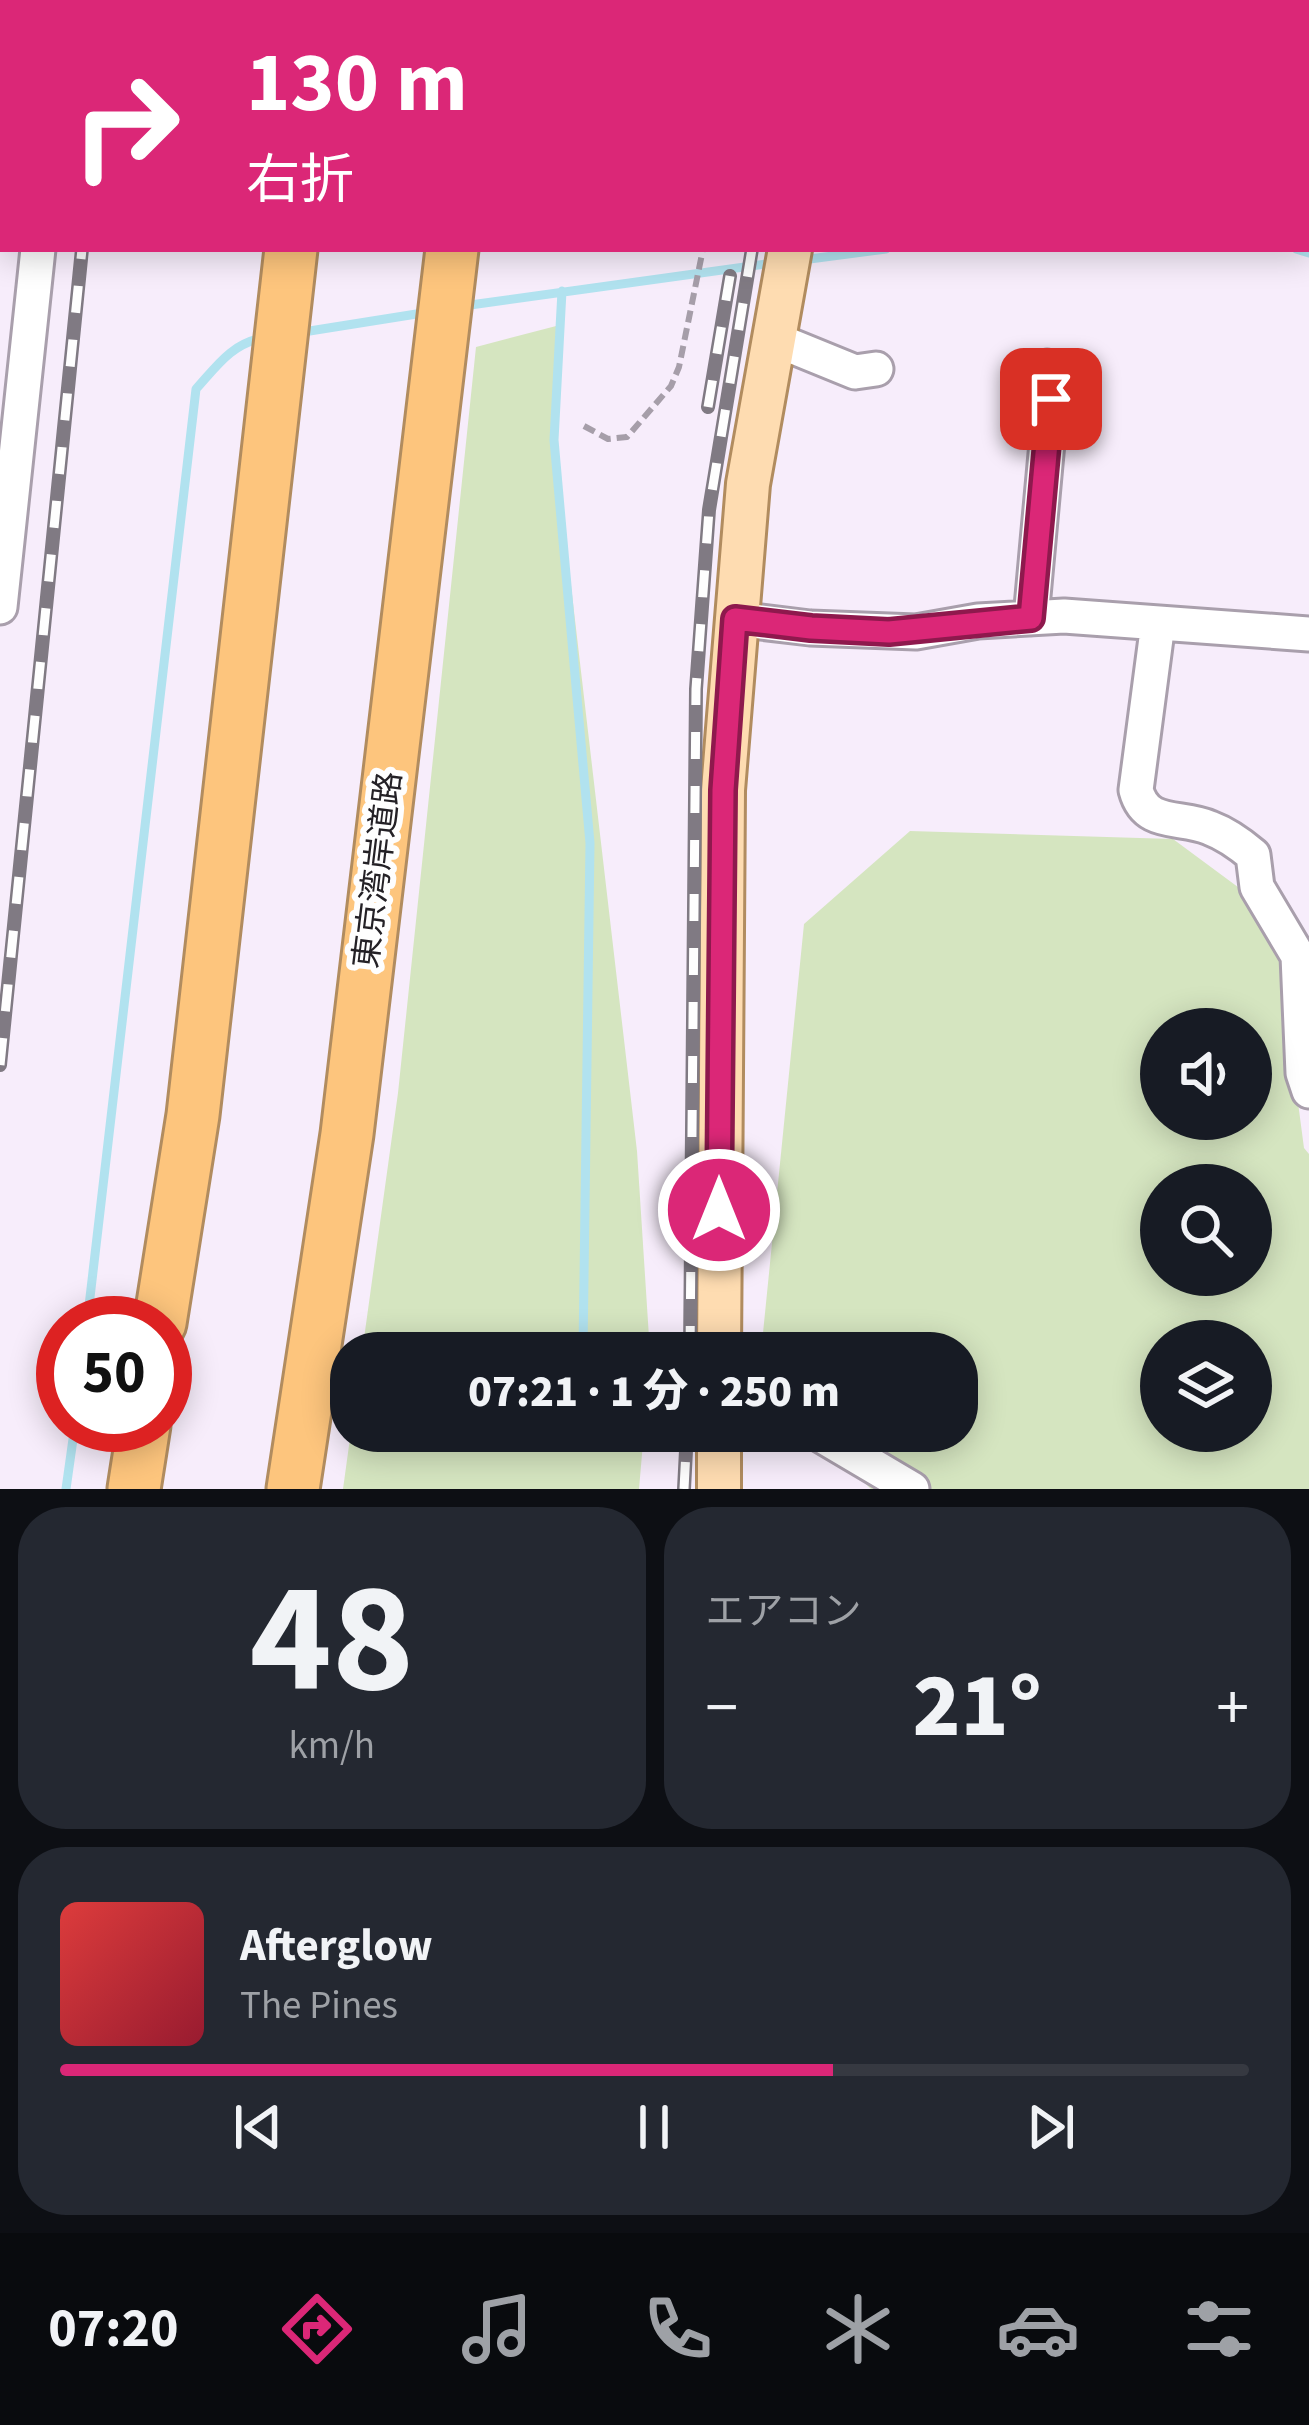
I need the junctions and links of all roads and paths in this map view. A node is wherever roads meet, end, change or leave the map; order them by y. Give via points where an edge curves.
1 (38, 252) edge
2 (702, 252) edge
3 (789, 252) edge
4 (451, 254) edge
5 (289, 269) edge
6 (774, 339) junction
7 (1047, 367) dead end
8 (876, 368) dead end
9 (584, 426) dead end
10 (0, 607) edge
11 (1031, 618) junction
12 (735, 619) junction
13 (1158, 623) junction
14 (1309, 634) edge
15 (1309, 1091) edge
16 (164, 1296) edge
17 (718, 1332) edge
18 (140, 1452) edge
19 (719, 1452) edge
20 (849, 1452) edge
21 (134, 1489) edge
22 (292, 1489) edge
23 (719, 1489) edge
24 (912, 1489) edge

1 - 10 street
2 - 9 path via 670,386 627,436 608,439
3 - 6 main road
4 - 22 highway, 東京湾岸道路 via 347,1134
5 - 16 highway via 193,1115
6 - 8 street via 855,372
6 - 12 main road
7 - 11 street via 1051,399
11 - 12 street via 916,632
11 - 13 street
12 - 17 main road via 723,790
13 - 14 street
13 - 15 street via 1140,806 1152,816 1207,826 1253,855 1257,887 1298,956
18 - 21 highway
19 - 23 main road
20 - 24 street

